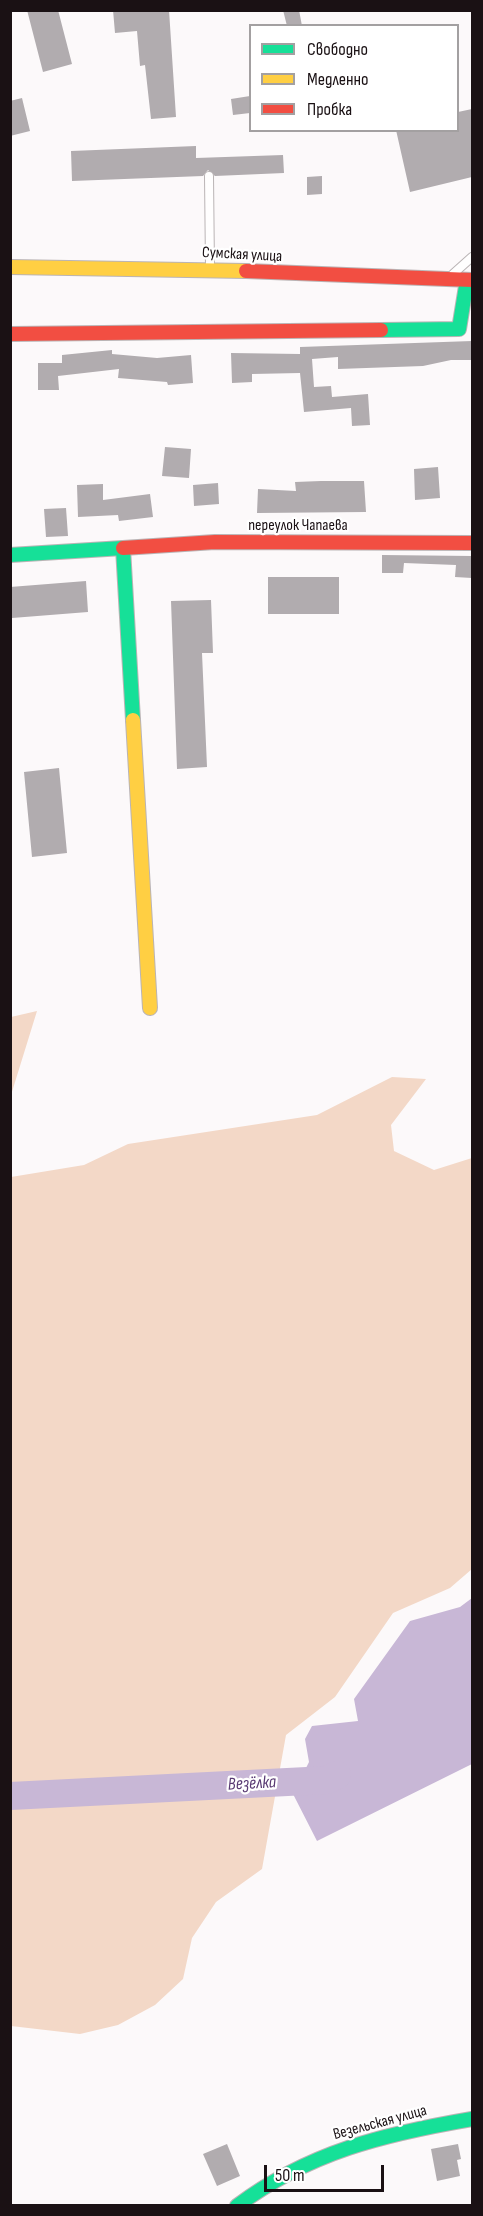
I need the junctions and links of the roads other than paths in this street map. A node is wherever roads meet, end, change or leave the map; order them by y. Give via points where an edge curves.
1 (209, 176) dead end
2 (472, 257) edge
3 (10, 267) edge
4 (210, 270) junction
5 (447, 279) junction
6 (470, 280) edge
7 (10, 334) edge
8 (472, 543) edge
9 (123, 548) junction
10 (10, 555) edge
11 (150, 1008) dead end
12 (472, 2119) edge
13 (237, 2205) edge

1 - 4 lane
2 - 5 lane
3 - 4 street, Сумская улица
4 - 5 street, Сумская улица
5 - 6 street, Сумская улица
6 - 7 street via 459,328
8 - 9 street, переулок Чапаева via 215,542
9 - 10 street, переулок Чапаева
9 - 11 street
12 - 13 street, Везельская улица via 340,2149 276,2178

